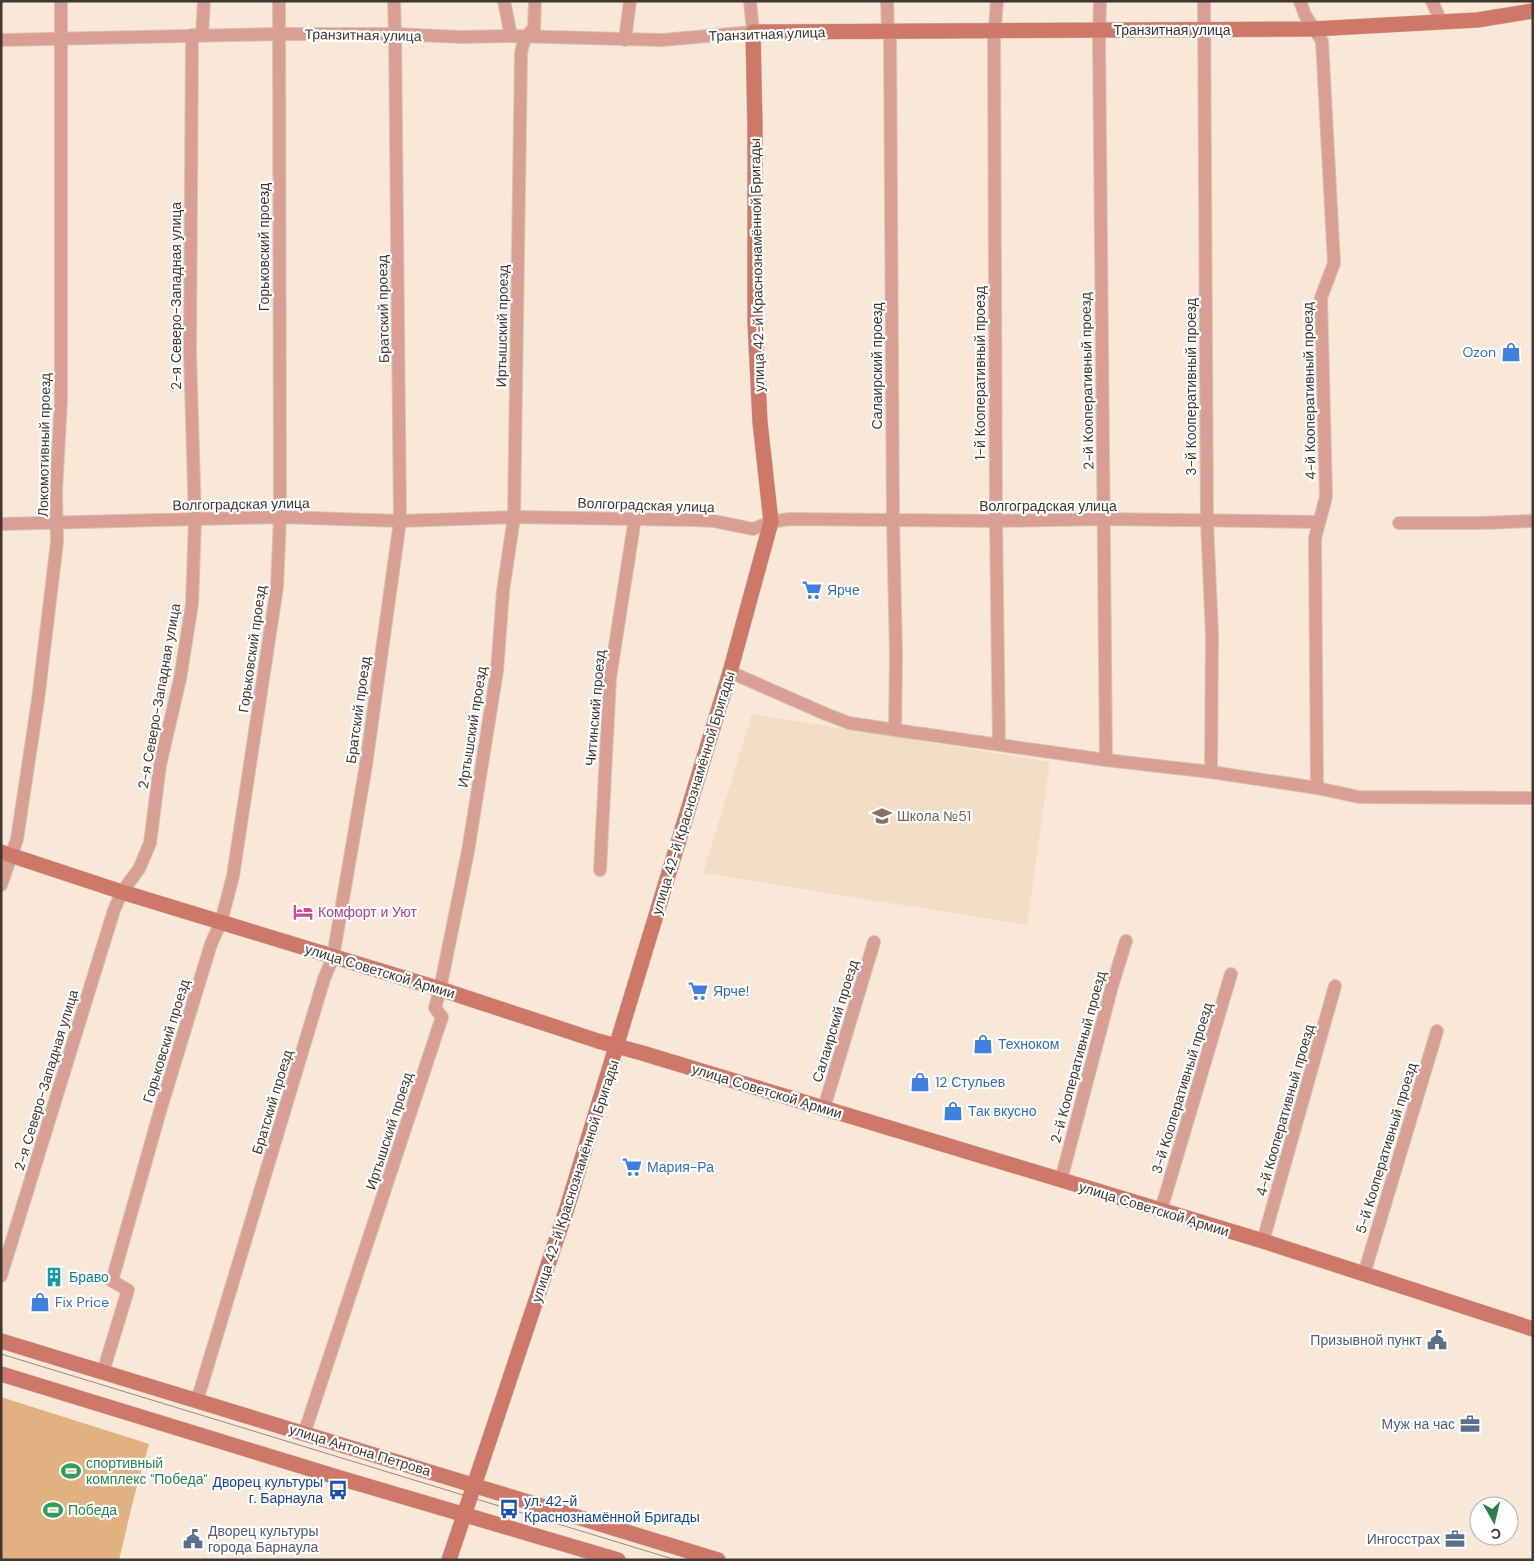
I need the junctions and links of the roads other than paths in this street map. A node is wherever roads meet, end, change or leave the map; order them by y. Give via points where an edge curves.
1 (61, 1) edge
2 (204, 1) edge
3 (279, 1) edge
4 (394, 1) edge
5 (504, 1) edge
6 (535, 1) edge
7 (630, 1) edge
8 (750, 1) edge
9 (887, 1) edge
10 (997, 1) edge
11 (1100, 1) edge
12 (1204, 1) edge
13 (1300, 1) edge
14 (1432, 1) edge
15 (1533, 11) edge
16 (1441, 22) junction
17 (1313, 29) junction
18 (1099, 30) junction
19 (1204, 30) junction
20 (996, 31) junction
21 (753, 32) junction
22 (888, 32) junction
23 (278, 34) junction
24 (395, 34) junction
25 (197, 35) junction
26 (511, 36) junction
27 (526, 36) junction
28 (62, 38) junction
29 (1, 40) edge
30 (625, 40) junction
31 (514, 517) junction
32 (280, 518) junction
33 (635, 518) junction
34 (195, 520) junction
35 (893, 520) junction
36 (1103, 520) junction
37 (400, 521) junction
38 (996, 521) junction
39 (1533, 521) edge
40 (771, 522) junction
41 (1207, 522) junction
42 (1318, 522) junction
43 (1399, 523) dead end
44 (1, 524) edge
45 (58, 524) junction
46 (730, 672) junction
47 (894, 730) junction
48 (999, 744) junction
49 (1106, 760) junction
50 (1211, 772) junction
51 (1317, 788) junction
52 (1533, 798) edge
53 (6, 854) edge
54 (600, 870) dead end
55 (1, 885) edge
56 (122, 892) junction
57 (221, 922) junction
58 (1126, 941) dead end
59 (874, 942) dead end
60 (333, 957) junction
61 (1231, 974) dead end
62 (1336, 986) dead end
63 (440, 989) junction
64 (1437, 1031) dead end
65 (617, 1046) junction
66 (824, 1108) junction
67 (1061, 1180) junction
68 (1161, 1210) junction
69 (1263, 1241) junction
70 (1364, 1274) junction
71 (1, 1276) edge
72 (1533, 1329) edge
73 (1, 1341) edge
74 (103, 1372) junction
75 (1, 1374) edge
76 (197, 1401) junction
77 (304, 1434) junction
78 (474, 1485) junction
79 (465, 1514) junction
80 (449, 1560) edge
81 (618, 1560) edge
82 (718, 1560) edge

1 - 28 street, Локомотивный проезд
2 - 25 street, 2-я Северо-Западная улица
3 - 23 street, Горьковский проезд
4 - 24 street, Братский проезд
5 - 26 street
6 - 27 street, Иртышский проезд via 534,28
7 - 30 street
8 - 21 street, улица 42-й Краснознамённой Бригады
9 - 22 street, Салаирский проезд
10 - 20 street, 1-й Кооперативный проезд
11 - 18 street, 2-й Кооперативный проезд
12 - 19 street, 3-й Кооперативный проезд
13 - 17 street, 4-й Кооперативный проезд
14 - 16 street
15 - 16 street, Транзитная улица
16 - 17 street, Транзитная улица
17 - 19 street, Транзитная улица
17 - 42 street, 4-й Кооперативный проезд via 1322,41 1334,263 1321,298 1326,496
18 - 19 street, Транзитная улица
18 - 20 street, Транзитная улица
18 - 36 street, 2-й Кооперативный проезд
19 - 41 street, 3-й Кооперативный проезд
20 - 22 street, Транзитная улица
20 - 38 street, 1-й Кооперативный проезд
21 - 22 street, Транзитная улица
21 - 30 street, Транзитная улица
21 - 40 street, улица 42-й Краснознамённой Бригады via 755,322 760,422
22 - 35 street, Салаирский проезд
23 - 24 street, Транзитная улица
23 - 25 street, Транзитная улица
23 - 32 street, Горьковский проезд
24 - 26 street, Транзитная улица
24 - 37 street, Братский проезд
25 - 28 street, Транзитная улица
25 - 34 street, 2-я Северо-Западная улица via 190,352
26 - 27 street, Транзитная улица
27 - 30 street, Транзитная улица
27 - 31 street, Иртышский проезд via 521,55
28 - 29 street, Транзитная улица
28 - 45 street, Локомотивный проезд
31 - 33 street, Волгоградская улица
31 - 37 street, Волгоградская улица
31 - 63 street, Иртышский проезд via 503,591 497,671 468,851
32 - 34 street, Волгоградская улица
32 - 37 street, Волгоградская улица
32 - 57 street, Горьковский проезд via 276,597 233,876
33 - 40 street, Волгоградская улица via 714,521 753,529
33 - 54 street, Читинский проезд via 610,678
34 - 45 street, Волгоградская улица
34 - 56 street, 2-я Северо-Западная улица via 192,604 180,679 160,765 150,843 139,869
35 - 38 street, Волгоградская улица
35 - 40 street, Волгоградская улица via 789,519
35 - 47 street, Салаирский проезд
36 - 38 street, Волгоградская улица
36 - 41 street, Волгоградская улица
36 - 49 street, 2-й Кооперативный проезд
37 - 60 street, Братский проезд via 366,765
38 - 48 street, 1-й Кооперативный проезд
39 - 43 street
40 - 46 street, улица 42-й Краснознамённой Бригады
41 - 42 street, Волгоградская улица
41 - 50 street, 3-й Кооперативный проезд via 1212,635
42 - 51 street, 4-й Кооперативный проезд via 1315,538
44 - 45 street, Волгоградская улица
45 - 53 street, Локомотивный проезд via 38,700 16,839
46 - 47 street via 849,723
46 - 65 street, улица 42-й Краснознамённой Бригады
47 - 48 street
48 - 49 street
49 - 50 street
50 - 51 street
51 - 52 street via 1359,797
53 - 55 street, Локомотивный проезд
53 - 56 street, улица Советской Армии
56 - 57 street, улица Советской Армии
56 - 71 street, 2-я Северо-Западная улица
57 - 60 street, улица Советской Армии
57 - 74 street, Горьковский проезд via 211,944 160,1111 112,1281 128,1290
58 - 67 street, 2-й Кооперативный проезд
59 - 66 street, Салаирский проезд
60 - 63 street, улица Советской Армии
60 - 76 street, Братский проезд
61 - 68 street, 3-й Кооперативный проезд
62 - 69 street, 4-й Кооперативный проезд
63 - 65 street, улица Советской Армии
63 - 77 street, Иртышский проезд via 435,1008 442,1018
64 - 70 street, 5-й Кооперативный проезд
65 - 66 street, улица Советской Армии
65 - 78 street, улица 42-й Краснознамённой Бригады
66 - 67 street, улица Советской Армии
67 - 68 street, улица Советской Армии
68 - 69 street, улица Советской Армии
69 - 70 street, улица Советской Армии
70 - 72 street, улица Советской Армии
73 - 74 street, улица Антона Петрова
74 - 76 street, улица Антона Петрова
75 - 79 street
76 - 77 street, улица Антона Петрова
77 - 78 street, улица Антона Петрова
78 - 79 street, улица 42-й Краснознамённой Бригады
78 - 82 street, улица Антона Петрова
79 - 80 street, улица 42-й Краснознамённой Бригады
79 - 81 street

